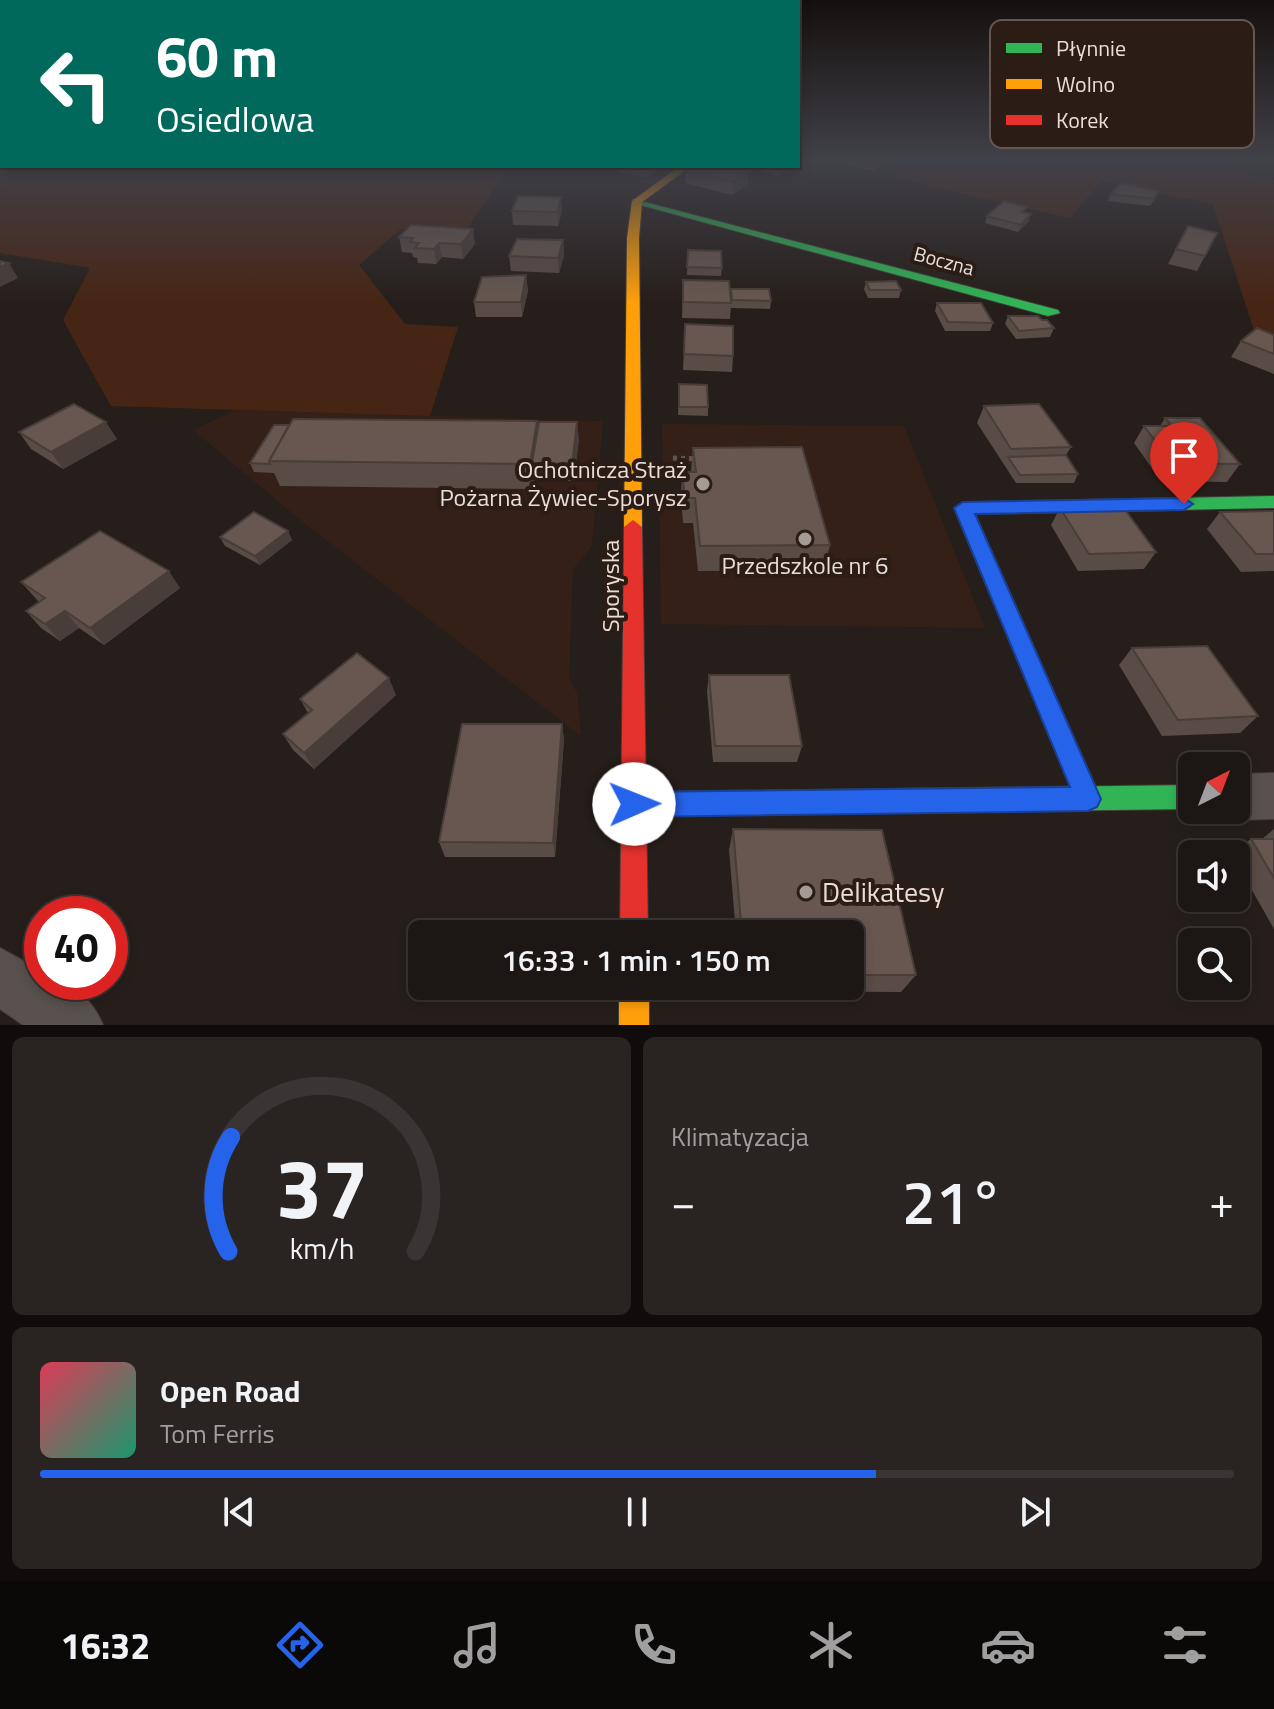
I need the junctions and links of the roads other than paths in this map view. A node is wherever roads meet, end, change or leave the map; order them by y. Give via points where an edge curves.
1 (637, 208) edge
2 (662, 208) edge
3 (1053, 313) dead end
4 (1274, 502) edge
5 (1274, 796) edge
6 (1178, 797) edge
7 (1250, 797) edge
8 (1088, 799) junction
9 (634, 804) junction
10 (634, 920) edge
11 (0, 976) edge
12 (634, 1000) edge
13 (74, 1025) edge
14 (634, 1025) edge

1 - 9 street, Sporyska
2 - 3 street, Boczna
4 - 8 street via 963,508
5 - 7 street
6 - 8 street
8 - 9 street
9 - 10 street, Sporyska
11 - 13 street
12 - 14 street

